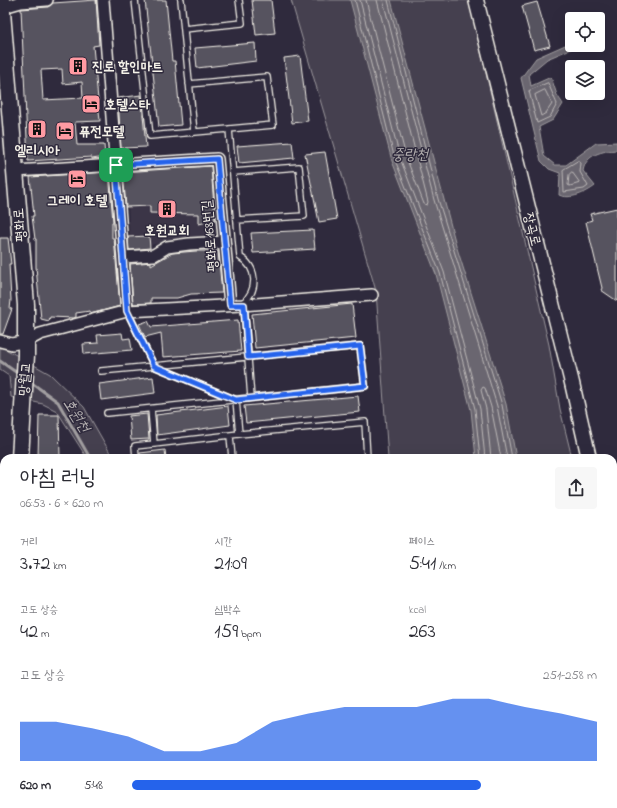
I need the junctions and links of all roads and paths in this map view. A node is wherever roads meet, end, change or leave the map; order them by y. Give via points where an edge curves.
1 (47, 0) edge
2 (103, 0) edge
3 (135, 0) edge
4 (181, 0) edge
5 (239, 0) edge
6 (476, 0) edge
7 (1, 5) edge
8 (184, 29) junction
9 (189, 84) junction
10 (229, 129) junction
11 (194, 132) junction
12 (116, 165) junction
13 (15, 171) junction
14 (233, 172) junction
15 (237, 220) junction
16 (224, 242) junction
17 (123, 257) junction
18 (372, 295) dead end
19 (230, 305) junction
20 (243, 305) junction
21 (127, 311) junction
22 (0, 341) edge
23 (26, 348) junction
24 (248, 357) junction
25 (154, 366) junction
26 (101, 370) dead end
27 (252, 398) junction
28 (236, 400) junction
29 (151, 409) junction
30 (107, 413) dead end
31 (239, 434) junction
32 (230, 436) junction
33 (154, 444) junction
34 (20, 454) edge
35 (136, 454) edge
36 (232, 454) edge
37 (367, 454) edge
38 (588, 454) edge

1 - 7 street
2 - 12 street
3 - 11 lane via 150,136
4 - 8 lane
5 - 8 lane via 242,23
6 - 38 street, 장곡로
7 - 13 main road, 평화로
8 - 9 lane
9 - 10 lane via 267,77 273,125
9 - 11 lane
10 - 11 lane
10 - 14 lane
12 - 13 street, 평화로168번길
12 - 16 street, 평화로168번길 via 217,159
12 - 17 street
13 - 23 main road, 평화로 via 26,305
14 - 15 lane
14 - 15 lane via 299,167 304,216
15 - 20 lane via 240,257 252,267 254,282 252,294
16 - 17 street via 167,247 154,255
16 - 19 street, 평화로168번길
17 - 21 street
18 - 20 street
19 - 20 street
19 - 21 street
20 - 24 lane
21 - 23 street via 40,334
21 - 25 lane
22 - 23 street
23 - 34 main road, 망월교
24 - 25 lane
24 - 27 lane
24 - 27 lane via 360,346 365,386
25 - 26 lane
25 - 28 lane
27 - 28 lane
28 - 29 lane
28 - 31 lane
29 - 30 lane
29 - 33 lane
31 - 32 lane
31 - 37 lane via 365,422
32 - 33 lane
32 - 36 lane
33 - 35 lane via 135,446

